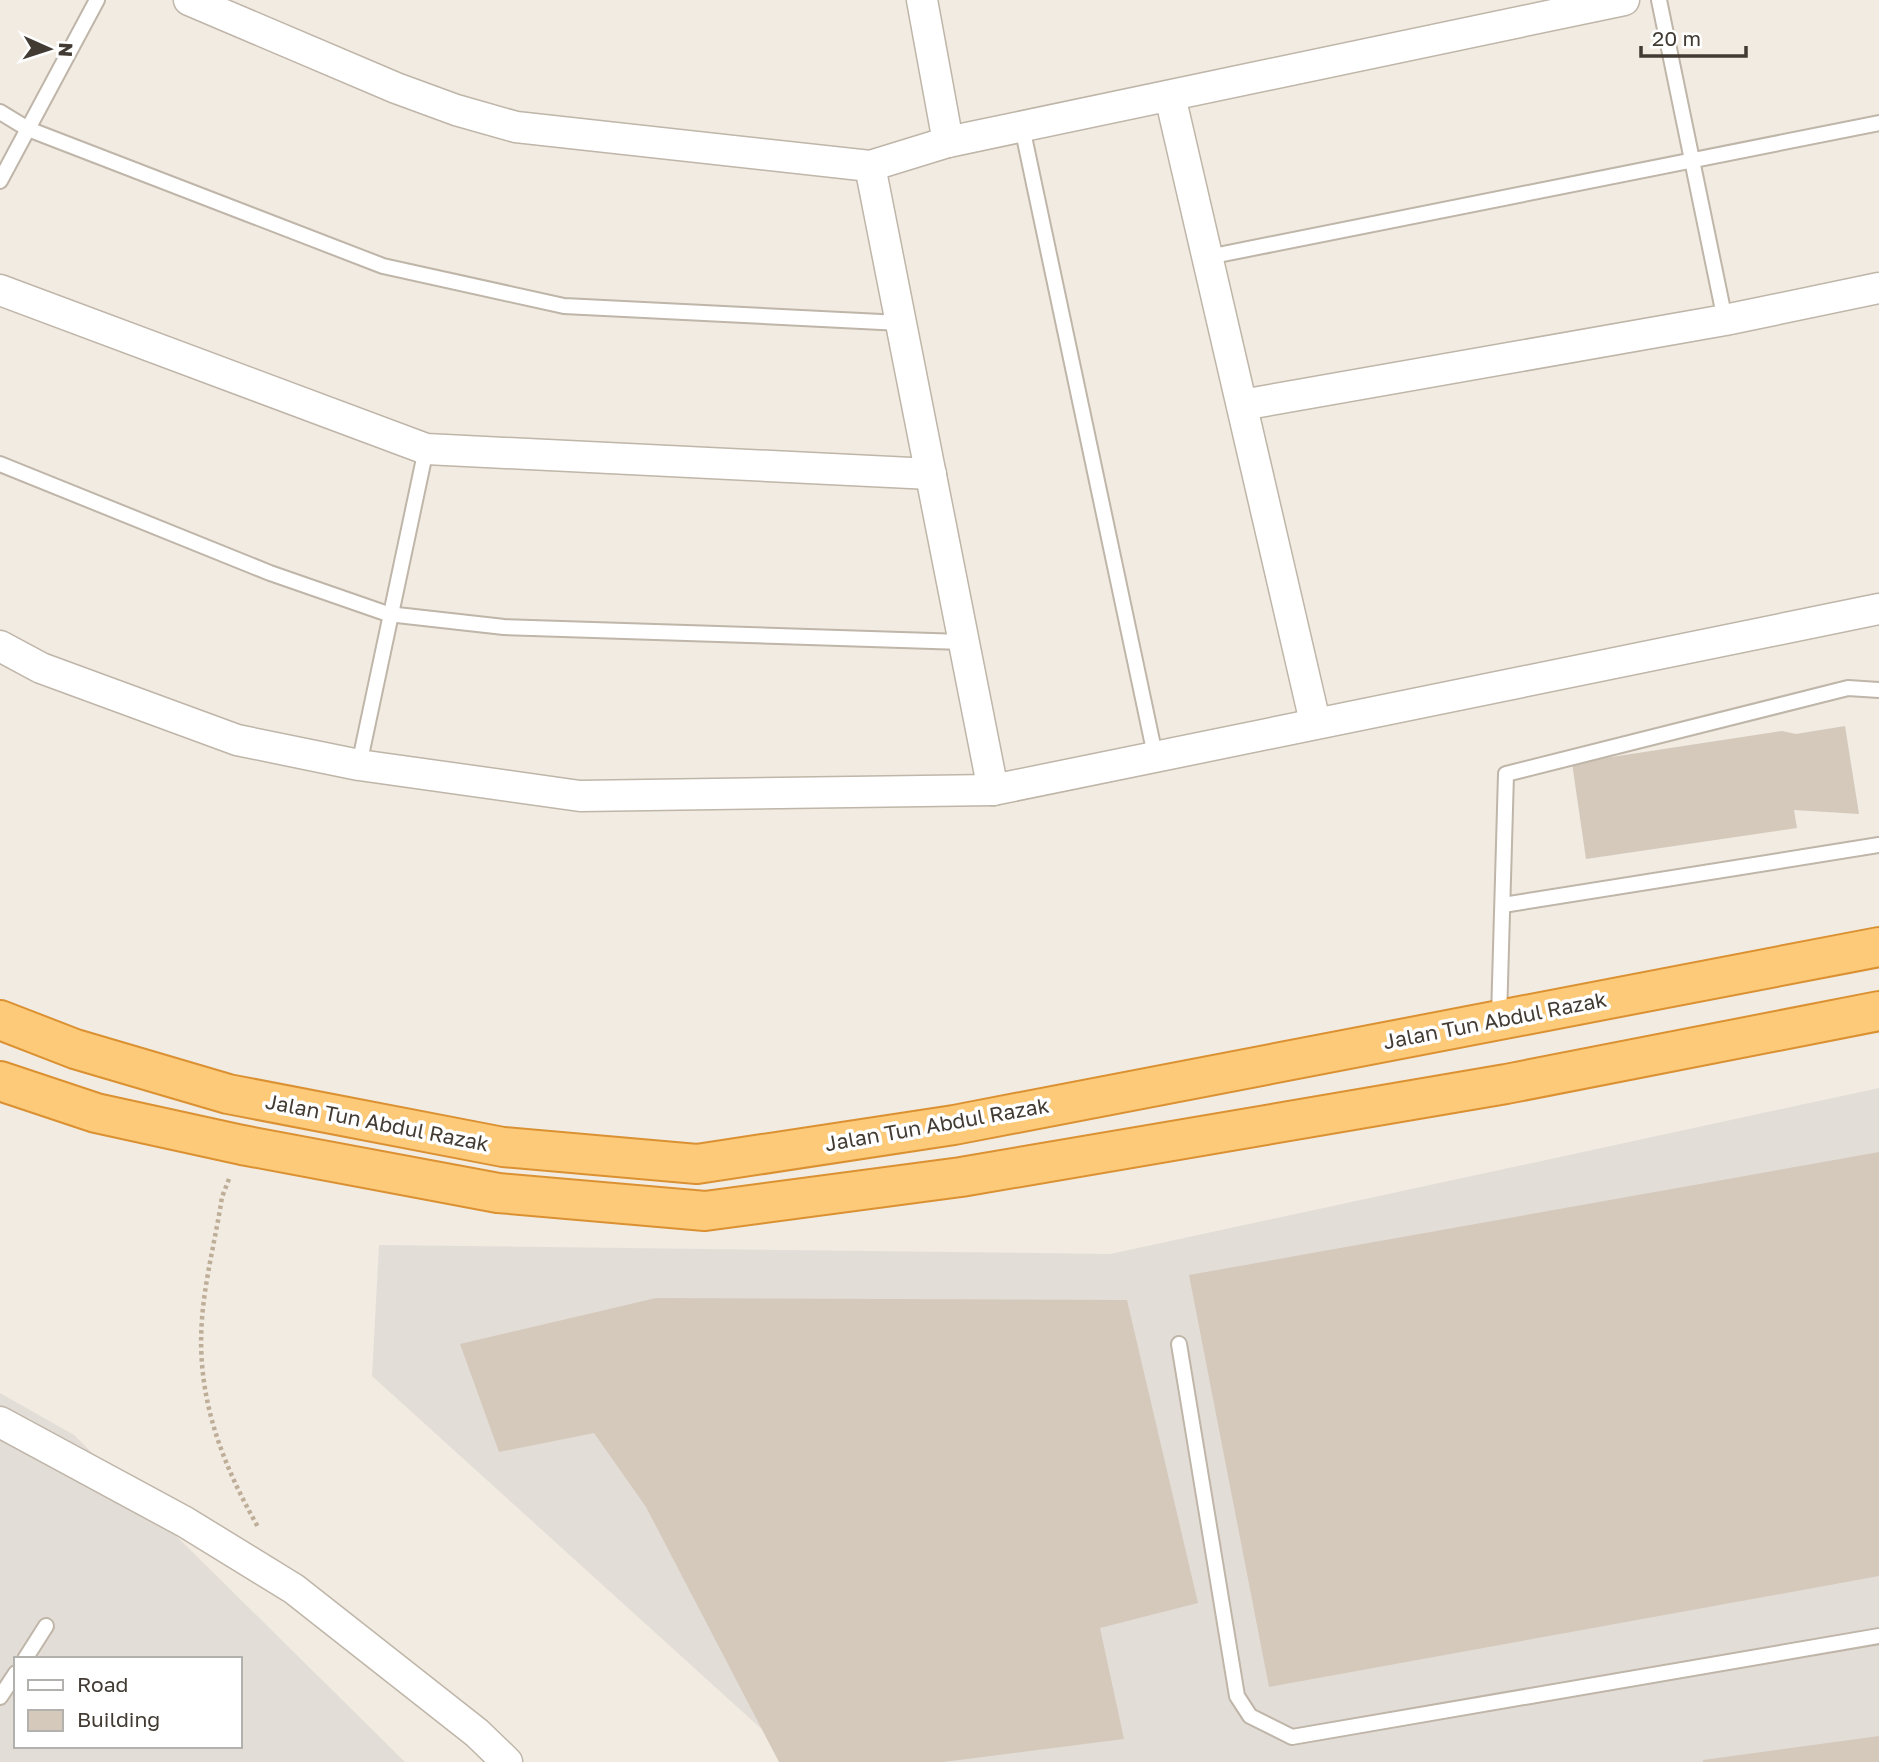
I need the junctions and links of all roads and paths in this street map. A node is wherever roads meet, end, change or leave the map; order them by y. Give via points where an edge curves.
1 (97, 0) edge
2 (189, 0) edge
3 (922, 0) edge
4 (1624, 0) edge
5 (1659, 0) edge
6 (1170, 96) junction
7 (0, 112) edge
8 (1879, 123) edge
9 (1022, 127) junction
10 (28, 129) junction
11 (947, 142) junction
12 (1690, 161) junction
13 (870, 166) junction
14 (0, 181) edge
15 (1208, 257) junction
16 (1879, 288) edge
17 (0, 290) edge
18 (1725, 320) junction
19 (901, 323) junction
20 (1242, 405) junction
21 (426, 450) junction
22 (0, 464) edge
23 (931, 474) junction
24 (1879, 609) edge
25 (388, 614) junction
26 (963, 642) junction
27 (0, 646) edge
28 (1879, 690) edge
29 (1315, 722) junction
30 (1155, 755) junction
31 (359, 765) junction
32 (993, 790) junction
33 (1879, 845) edge
34 (1503, 905) junction
35 (1879, 947) edge
36 (1879, 1012) edge
37 (0, 1020) edge
38 (1499, 1020) junction
39 (0, 1081) edge
40 (242, 1145) junction
41 (1178, 1344) dead end
42 (0, 1422) edge
43 (262, 1533) dead end
44 (46, 1626) dead end
45 (1879, 1636) edge
46 (26, 1657) edge
47 (14, 1676) edge
48 (0, 1697) edge
49 (507, 1762) edge

1 - 10 lane
2 - 13 street via 396,88 516,127
3 - 11 street
4 - 6 street
5 - 12 lane
6 - 9 street
6 - 15 street
7 - 10 lane
8 - 12 lane
9 - 11 street
9 - 30 lane
10 - 14 lane
10 - 19 lane via 383,266 436,279 564,306
11 - 13 street
12 - 15 lane
12 - 18 lane
13 - 19 street
15 - 20 street
16 - 18 street
17 - 21 street
18 - 20 street
19 - 23 street
20 - 29 street
21 - 23 street
21 - 25 lane
22 - 25 lane via 270,573
23 - 26 street
24 - 29 street
25 - 26 lane via 504,627
25 - 31 lane
26 - 32 street
27 - 31 street via 41,668 237,740
28 - 34 lane via 1848,688 1506,774
29 - 30 street
30 - 32 street
31 - 32 street via 580,796
33 - 34 lane
34 - 38 lane
35 - 38 highway, Jalan Tun Abdul Razak
36 - 40 highway via 1506,1084 961,1177 705,1211 498,1193
37 - 38 highway, Jalan Tun Abdul Razak via 75,1049 228,1094 503,1147 697,1164 954,1125
39 - 40 highway via 96,1113
40 - 43 path via 222,1197 202,1319 203,1391 221,1455
41 - 45 lane via 1237,1696 1250,1716 1292,1737
42 - 49 street via 186,1522 294,1588
44 - 46 lane
47 - 48 lane

